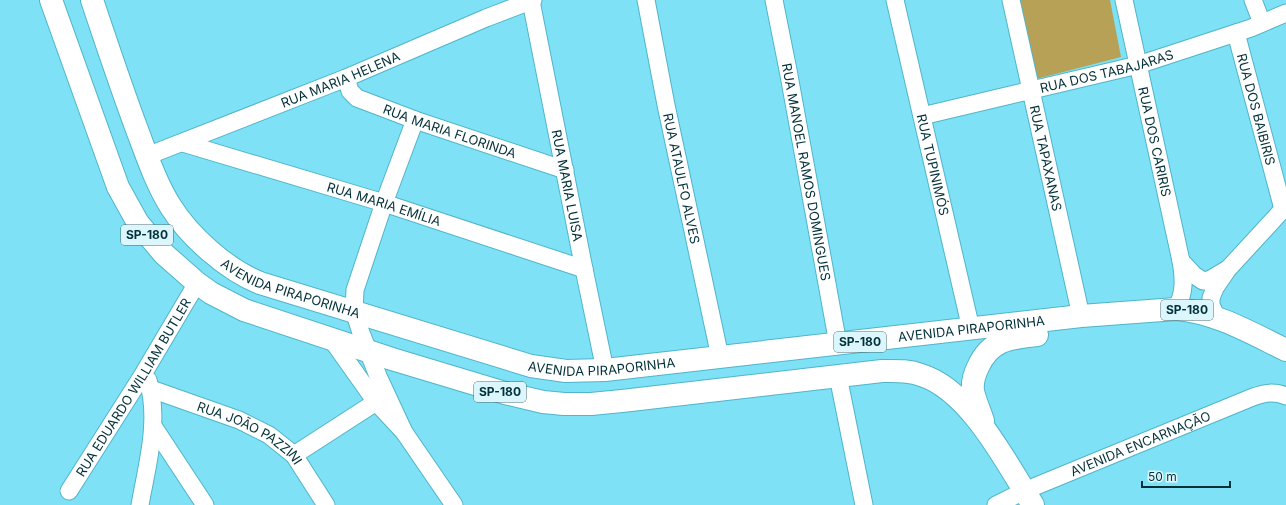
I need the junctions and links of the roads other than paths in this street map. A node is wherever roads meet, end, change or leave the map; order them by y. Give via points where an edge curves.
1 (51, 0) edge
2 (92, 0) edge
3 (532, 0) edge
4 (646, 0) edge
5 (774, 0) edge
6 (895, 0) edge
7 (1011, 0) edge
8 (1124, 0) edge
9 (1253, 0) edge
10 (1286, 13) edge
11 (1262, 23) junction
12 (1236, 33) junction
13 (1138, 65) junction
14 (346, 78) junction
15 (1030, 90) junction
16 (922, 116) junction
17 (414, 120) junction
18 (182, 143) junction
19 (147, 156) junction
20 (565, 170) junction
21 (384, 203) junction
22 (1285, 208) edge
23 (1181, 261) junction
24 (584, 269) junction
25 (1228, 269) junction
26 (198, 283) junction
27 (1176, 309) junction
28 (354, 311) junction
29 (1081, 316) junction
30 (1217, 318) junction
31 (971, 328) junction
32 (332, 340) junction
33 (838, 344) junction
34 (1286, 350) edge
35 (368, 351) junction
36 (720, 357) junction
37 (146, 370) junction
38 (605, 370) junction
39 (838, 376) junction
40 (151, 389) junction
41 (1286, 396) edge
42 (637, 400) junction
43 (376, 402) junction
44 (153, 426) junction
45 (987, 431) junction
46 (404, 432) junction
47 (294, 455) junction
48 (69, 491) dead end
49 (1028, 498) edge
50 (140, 505) edge
51 (205, 505) edge
52 (326, 505) edge
53 (454, 505) edge
54 (864, 505) edge
55 (996, 505) edge

1 - 26 main road, SP-180 via 118,187 150,238 178,267
2 - 19 main road, AVENIDA PIRAPORINHA / SP-180
3 - 14 street, RUA MARIA HELENA
3 - 20 street, RUA MARIA LUISA
4 - 36 street, RUA ATAULFO ALVES
5 - 33 street, RUA MANOEL RAMOS DOMINGUES
6 - 16 street, RUA TUPINIMÓS
7 - 15 street, RUA TAPAXANAS
8 - 13 street, RUA DOS CARIRIS
9 - 11 street
10 - 11 street, RUA DOS TABAJARAS
11 - 12 street, RUA DOS TABAJARAS
12 - 13 street, RUA DOS TABAJARAS
12 - 22 street, RUA DOS BAIBIRIS
13 - 15 street, RUA DOS TABAJARAS
13 - 23 street, RUA DOS CARIRIS
14 - 17 street, RUA MARIA FLORINDA via 350,91 357,98
14 - 18 street, RUA MARIA HELENA
15 - 16 street, RUA DOS TABAJARAS
15 - 29 street, RUA TAPAXANAS
16 - 31 street, RUA TUPINIMÓS
17 - 20 street, RUA MARIA FLORINDA
17 - 21 street
18 - 19 street, RUA MARIA HELENA
18 - 21 street, RUA MARIA EMÍLIA
19 - 28 main road, AVENIDA PIRAPORINHA / SP-180 via 164,195 191,233 239,273
20 - 24 street, RUA MARIA LUISA
21 - 24 street, RUA MARIA EMÍLIA
21 - 28 street via 356,290
22 - 25 street
23 - 25 street via 1203,281
23 - 27 street, RUA DOS CARIRIS via 1183,291
24 - 38 street, RUA MARIA LUISA
25 - 30 street via 1211,298 1211,305
26 - 32 main road, SP-180 via 211,293 244,310
26 - 37 street, RUA EDUARDO WILLIAM BUTLER
27 - 29 main road, AVENIDA PIRAPORINHA / SP-180
27 - 30 main road, AVENIDA PIRAPORINHA / SP-180 via 1190,310
28 - 35 street
28 - 38 main road, AVENIDA PIRAPORINHA / SP-180 via 531,366 566,371
29 - 31 main road, AVENIDA PIRAPORINHA / SP-180
29 - 45 main road via 1053,332 1008,340 990,348 975,375 973,385
30 - 34 main road, AVENIDA PIRAPORINHA / SP-180
31 - 33 main road, AVENIDA PIRAPORINHA / SP-180
32 - 35 main road, SP-180
32 - 43 street
33 - 36 main road, AVENIDA PIRAPORINHA / SP-180
35 - 42 main road, SP-180 via 543,402 591,404
35 - 46 street
36 - 38 main road, AVENIDA PIRAPORINHA / SP-180
37 - 40 street
37 - 48 street, RUA EDUARDO WILLIAM BUTLER
38 - 42 main road via 618,385
39 - 42 main road, SP-180
39 - 45 main road, SP-180 via 894,371 922,375 949,390
39 - 54 street
40 - 44 street
40 - 47 street, RUA JOÃO PAZZINI via 239,420 269,435
41 - 49 street, AVENIDA ENCARNAÇÃO via 1270,393 1253,397
43 - 46 street
43 - 47 street
44 - 50 street
44 - 51 street
45 - 49 main road, SP-180
46 - 53 street
47 - 52 street, RUA JOÃO PAZZINI
49 - 55 street, AVENIDA ENCARNAÇÃO

